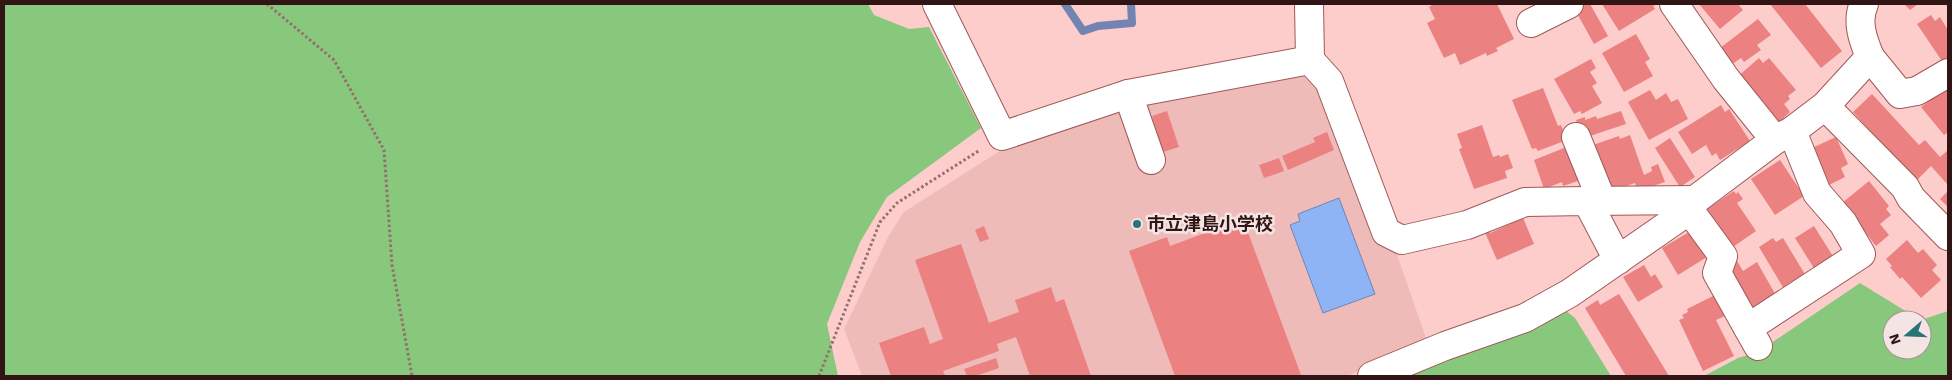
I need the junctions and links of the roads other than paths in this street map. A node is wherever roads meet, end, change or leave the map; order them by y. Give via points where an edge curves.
1 (937, 4) edge
2 (1309, 4) edge
3 (1569, 4) edge
4 (1674, 4) edge
5 (1864, 4) edge
6 (1531, 23) dead end
7 (1870, 57) junction
8 (1310, 60) junction
9 (1948, 73) edge
10 (1128, 94) junction
11 (1825, 106) junction
12 (1784, 136) junction
13 (1576, 137) dead end
14 (1151, 160) dead end
15 (1595, 201) junction
16 (1692, 204) junction
17 (1948, 236) edge
18 (1618, 260) junction
19 (1372, 376) edge

1 - 10 street via 1002,136
2 - 8 street
3 - 6 street
4 - 12 street via 1726,79
5 - 7 street via 1859,14 1863,40
7 - 9 street via 1900,94 1917,91
7 - 11 street
8 - 10 street
8 - 15 street via 1329,81 1386,232 1393,237 1402,240 1467,225 1525,202
10 - 14 street
11 - 12 street
11 - 17 street
12 - 16 street
12 - 16 street via 1817,193 1843,223 1861,254 1753,337 1717,274 1723,256
13 - 15 street
15 - 16 street
15 - 18 street
16 - 18 street via 1681,216
18 - 19 street via 1570,293 1525,318 1444,346

